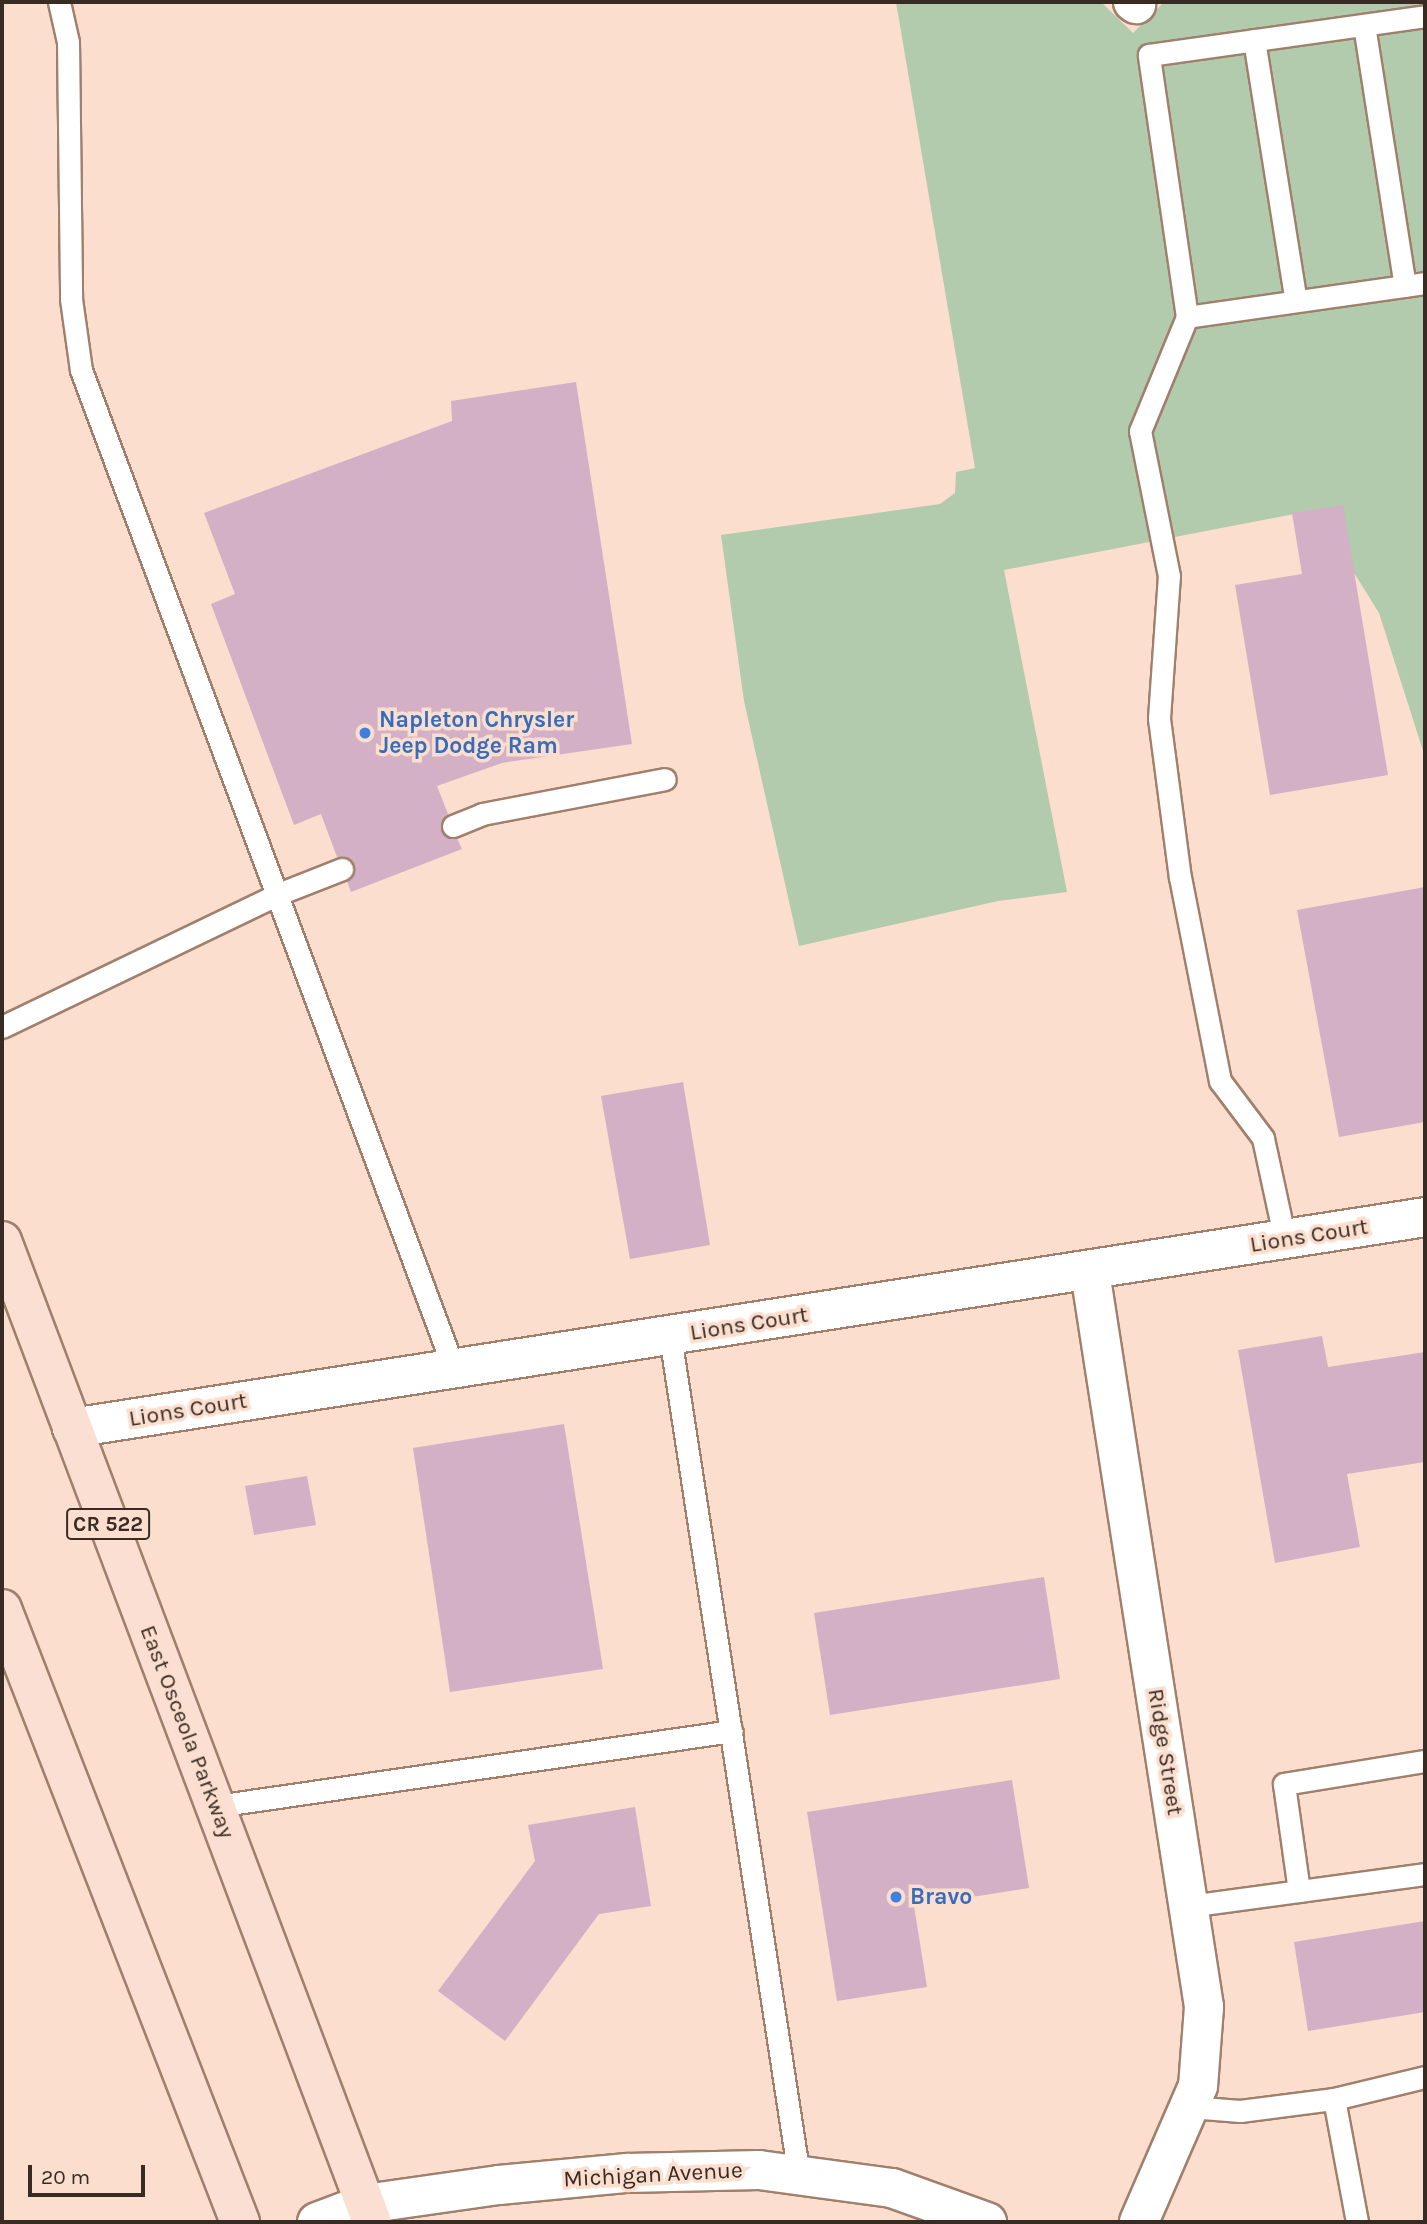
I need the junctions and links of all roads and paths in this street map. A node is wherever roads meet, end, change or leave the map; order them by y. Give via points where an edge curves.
1 (59, 2) edge
2 (1425, 16) edge
3 (1364, 25) junction
4 (1254, 40) junction
5 (1415, 285) edge
6 (1296, 301) junction
7 (1187, 317) junction
8 (665, 779) dead end
9 (453, 826) dead end
10 (342, 869) dead end
11 (276, 895) junction
12 (2, 1027) edge
13 (1425, 1217) edge
14 (1285, 1240) junction
15 (2, 1241) edge
16 (1090, 1272) junction
17 (670, 1336) junction
18 (454, 1369) junction
19 (72, 1429) junction
20 (2, 1609) edge
21 (732, 1731) junction
22 (1425, 1761) edge
23 (216, 1806) junction
24 (1425, 1874) edge
25 (1299, 1891) junction
26 (1189, 1906) junction
27 (1425, 2077) edge
28 (1334, 2099) junction
29 (1190, 2107) junction
30 (799, 2176) junction
31 (369, 2213) edge
32 (240, 2222) edge
33 (317, 2222) edge
34 (987, 2222) edge
35 (1139, 2222) edge
36 (1357, 2222) edge

1 - 11 lane via 68,42 71,299 81,370
2 - 3 lane
3 - 4 lane
3 - 5 lane
4 - 6 lane
4 - 7 lane via 1149,55
5 - 6 lane
6 - 7 lane
7 - 14 lane via 1140,431 1169,576 1158,718 1180,878 1220,1082 1263,1138
8 - 9 lane via 482,814
10 - 11 lane
11 - 12 lane
11 - 18 lane
13 - 14 street, Lions Court
14 - 16 street, Lions Court
15 - 19 main road, East Osceola Parkway / CR 522
16 - 17 street, Lions Court
16 - 26 street, Ridge Street
17 - 18 street, Lions Court
17 - 21 lane
18 - 19 street, Lions Court
19 - 23 main road, East Osceola Parkway / CR 522
20 - 32 main road
21 - 23 lane
21 - 30 lane
22 - 25 lane via 1284,1784
23 - 31 main road, East Osceola Parkway / CR 522
24 - 25 lane
25 - 26 lane
26 - 29 street, Ridge Street via 1205,2037
27 - 28 lane
28 - 29 lane via 1240,2111
28 - 36 lane
29 - 35 street, Ridge Street
30 - 31 street, Michigan Avenue via 759,2170 627,2173
30 - 34 street, Michigan Avenue via 892,2188
31 - 33 street, Michigan Avenue

